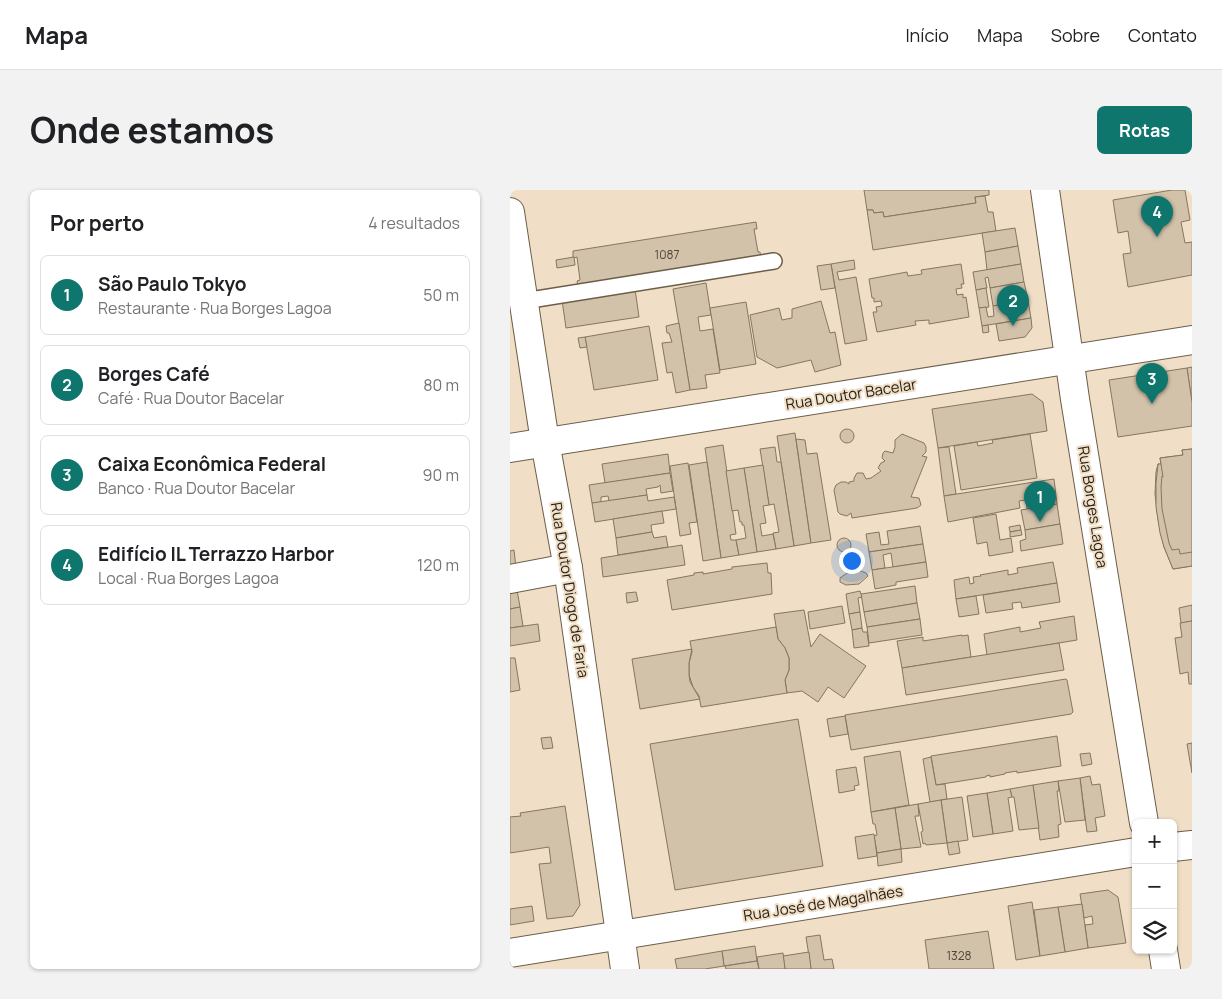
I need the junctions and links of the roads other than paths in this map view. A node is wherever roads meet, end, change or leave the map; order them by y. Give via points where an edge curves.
1 (1045, 190) edge
2 (510, 212) edge
3 (774, 262) dead end
4 (524, 301) junction
5 (1192, 340) edge
6 (1069, 360) junction
7 (544, 442) junction
8 (510, 448) edge
9 (568, 568) junction
10 (510, 578) edge
11 (1143, 819) edge
12 (1192, 845) edge
13 (1177, 847) edge
14 (1132, 853) edge
15 (620, 936) junction
16 (510, 953) edge
17 (1164, 954) edge
18 (625, 969) edge
19 (1166, 969) edge

1 - 6 street, Rua Borges Lagoa
2 - 4 street, Rua Doutor Diogo de Faria
3 - 4 lane
4 - 7 street, Rua Doutor Diogo de Faria
5 - 6 street, Rua Doutor Bacelar
6 - 7 street, Rua Doutor Bacelar
6 - 11 street, Rua Borges Lagoa
7 - 8 street, Rua Doutor Bacelar
7 - 9 street, Rua Doutor Diogo de Faria
9 - 10 street
9 - 15 street, Rua Doutor Diogo de Faria
12 - 13 street
14 - 15 street, Rua José de Magalhães
15 - 16 street, Rua José de Magalhães
15 - 18 street, Rua Doutor Diogo de Faria
17 - 19 street

